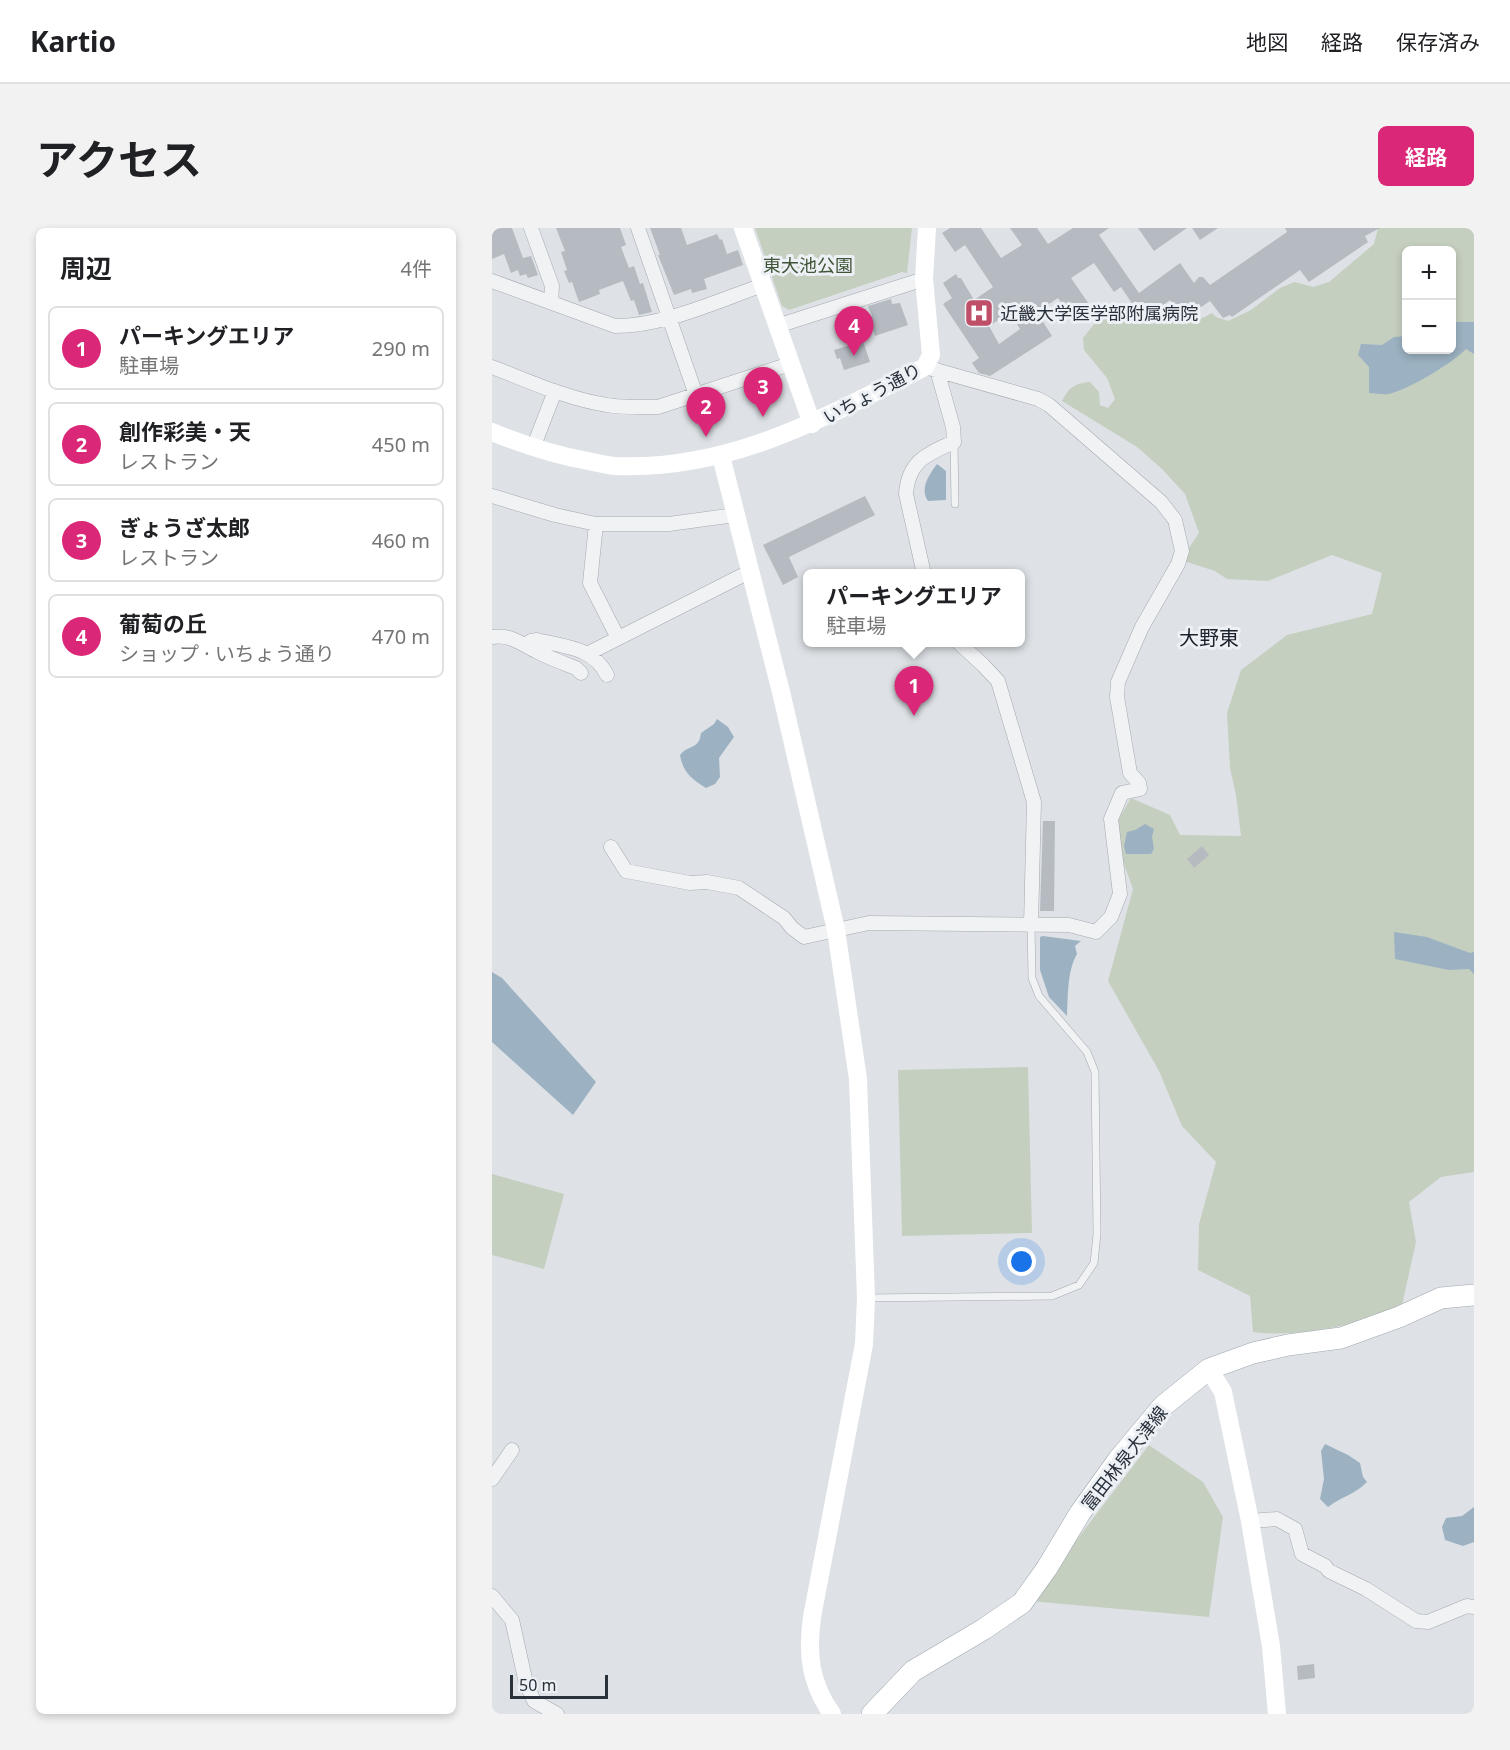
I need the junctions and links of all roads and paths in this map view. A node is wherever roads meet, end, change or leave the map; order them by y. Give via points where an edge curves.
1 (531, 228) edge
2 (638, 228) edge
3 (743, 228) edge
4 (927, 228) edge
5 (924, 279) junction
6 (492, 281) edge
7 (763, 285) junction
8 (551, 302) junction
9 (669, 317) junction
10 (777, 326) junction
11 (790, 364) junction
12 (492, 367) edge
13 (931, 369) junction
14 (555, 391) junction
15 (696, 395) junction
16 (812, 424) junction
17 (492, 432) edge
18 (954, 442) junction
19 (533, 448) junction
20 (721, 456) junction
21 (492, 496) edge
22 (955, 504) dead end
23 (735, 515) junction
24 (596, 524) junction
25 (923, 569) edge
26 (749, 572) junction
27 (492, 637) edge
28 (618, 638) junction
29 (527, 645) junction
30 (963, 647) edge
31 (589, 653) junction
32 (581, 673) dead end
33 (607, 675) dead end
34 (611, 847) dead end
35 (1031, 925) junction
36 (836, 930) junction
37 (1474, 1295) edge
38 (866, 1298) junction
39 (1209, 1370) junction
40 (512, 1450) dead end
41 (492, 1479) edge
42 (1250, 1521) junction
43 (492, 1596) edge
44 (1474, 1607) edge
45 (557, 1714) edge
46 (832, 1714) edge
47 (872, 1714) edge
48 (1277, 1714) edge

1 - 8 street via 552,286
2 - 9 street
3 - 7 street
4 - 5 street, いちょう通り
5 - 10 street
5 - 13 street, いちょう通り
6 - 8 street
7 - 9 street
7 - 10 street
8 - 9 street via 615,326
9 - 15 street
10 - 11 street
11 - 15 street
11 - 16 street
12 - 14 street
13 - 16 street, いちょう通り
13 - 18 street via 953,426
13 - 35 street via 1050,405 1161,502 1175,520 1182,551 1118,682 1130,773 1140,789 1122,794 1111,819 1120,894 1116,906 1096,932 1070,925
14 - 15 street via 607,406 636,407 658,407
14 - 19 street
16 - 20 street, いちょう通り
17 - 19 street, いちょう通り
18 - 22 lane
18 - 25 street via 927,454 908,479 906,494
19 - 20 street, いちょう通り via 614,466 668,465
20 - 23 street
21 - 24 street
23 - 24 street via 669,524
23 - 26 street
24 - 28 street via 590,583
26 - 28 street
26 - 36 street
27 - 29 street via 508,637
28 - 31 street
29 - 31 street via 537,640
29 - 32 street
30 - 35 street via 998,681 1034,802
31 - 33 street
34 - 36 street via 626,871 739,888 784,918 804,937
35 - 36 street via 869,924
35 - 38 lane via 1032,978 1039,996 1087,1052 1095,1072 1094,1263 1078,1285 1052,1296
36 - 38 street via 858,1079
37 - 39 main road, 富田林泉大津線 via 1441,1298 1341,1338 1253,1353
38 - 46 street via 864,1344 808,1645 817,1686
39 - 42 street via 1223,1392
39 - 47 main road, 富田林泉大津線 via 1163,1406 1118,1460 1022,1603 913,1671
40 - 41 street
42 - 44 street via 1277,1519 1295,1529 1302,1554 1416,1621 1428,1622 1467,1606
42 - 48 street via 1271,1646
43 - 45 street via 512,1620 526,1683 534,1701

